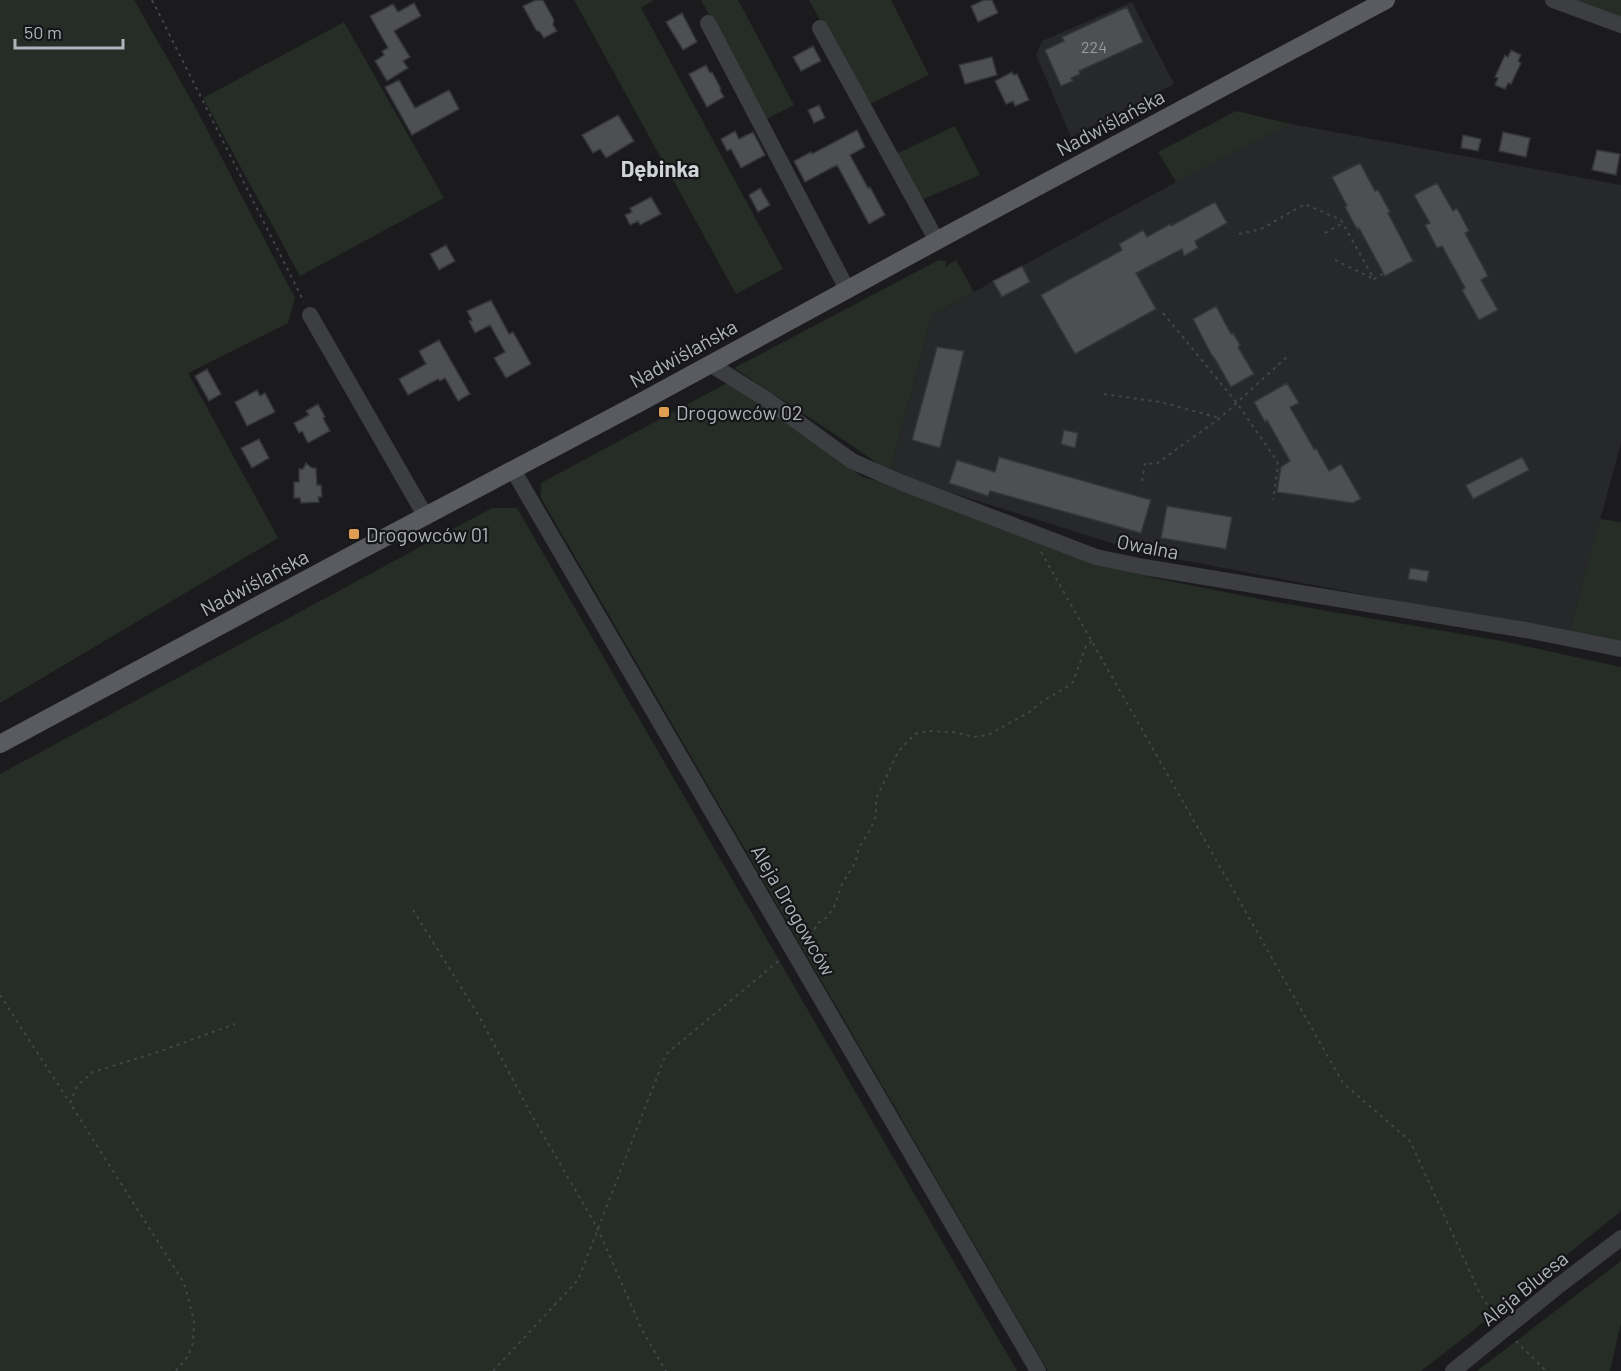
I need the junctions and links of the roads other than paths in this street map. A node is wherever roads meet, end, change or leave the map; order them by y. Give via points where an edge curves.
1 (1386, 0) edge
2 (1553, 0) edge
3 (708, 23) dead end
4 (1621, 25) edge
5 (820, 28) dead end
6 (937, 241) junction
7 (847, 290) junction
8 (310, 315) road end
9 (710, 364) junction
10 (513, 470) junction
11 (426, 516) junction
12 (1621, 649) edge
13 (0, 744) edge
14 (1621, 1238) edge
15 (1038, 1371) edge
16 (1454, 1371) edge

1 - 6 main road, Nadwiślańska
2 - 4 street
3 - 7 street
5 - 6 street
6 - 7 main road, Nadwiślańska
7 - 9 main road, Nadwiślańska
8 - 11 street
9 - 10 main road, Nadwiślańska
9 - 12 street, Owalna via 852,461 1096,557
10 - 11 main road, Nadwiślańska
10 - 15 street, Aleja Drogowców
11 - 13 main road, Nadwiślańska
14 - 16 street, Aleja Bluesa

